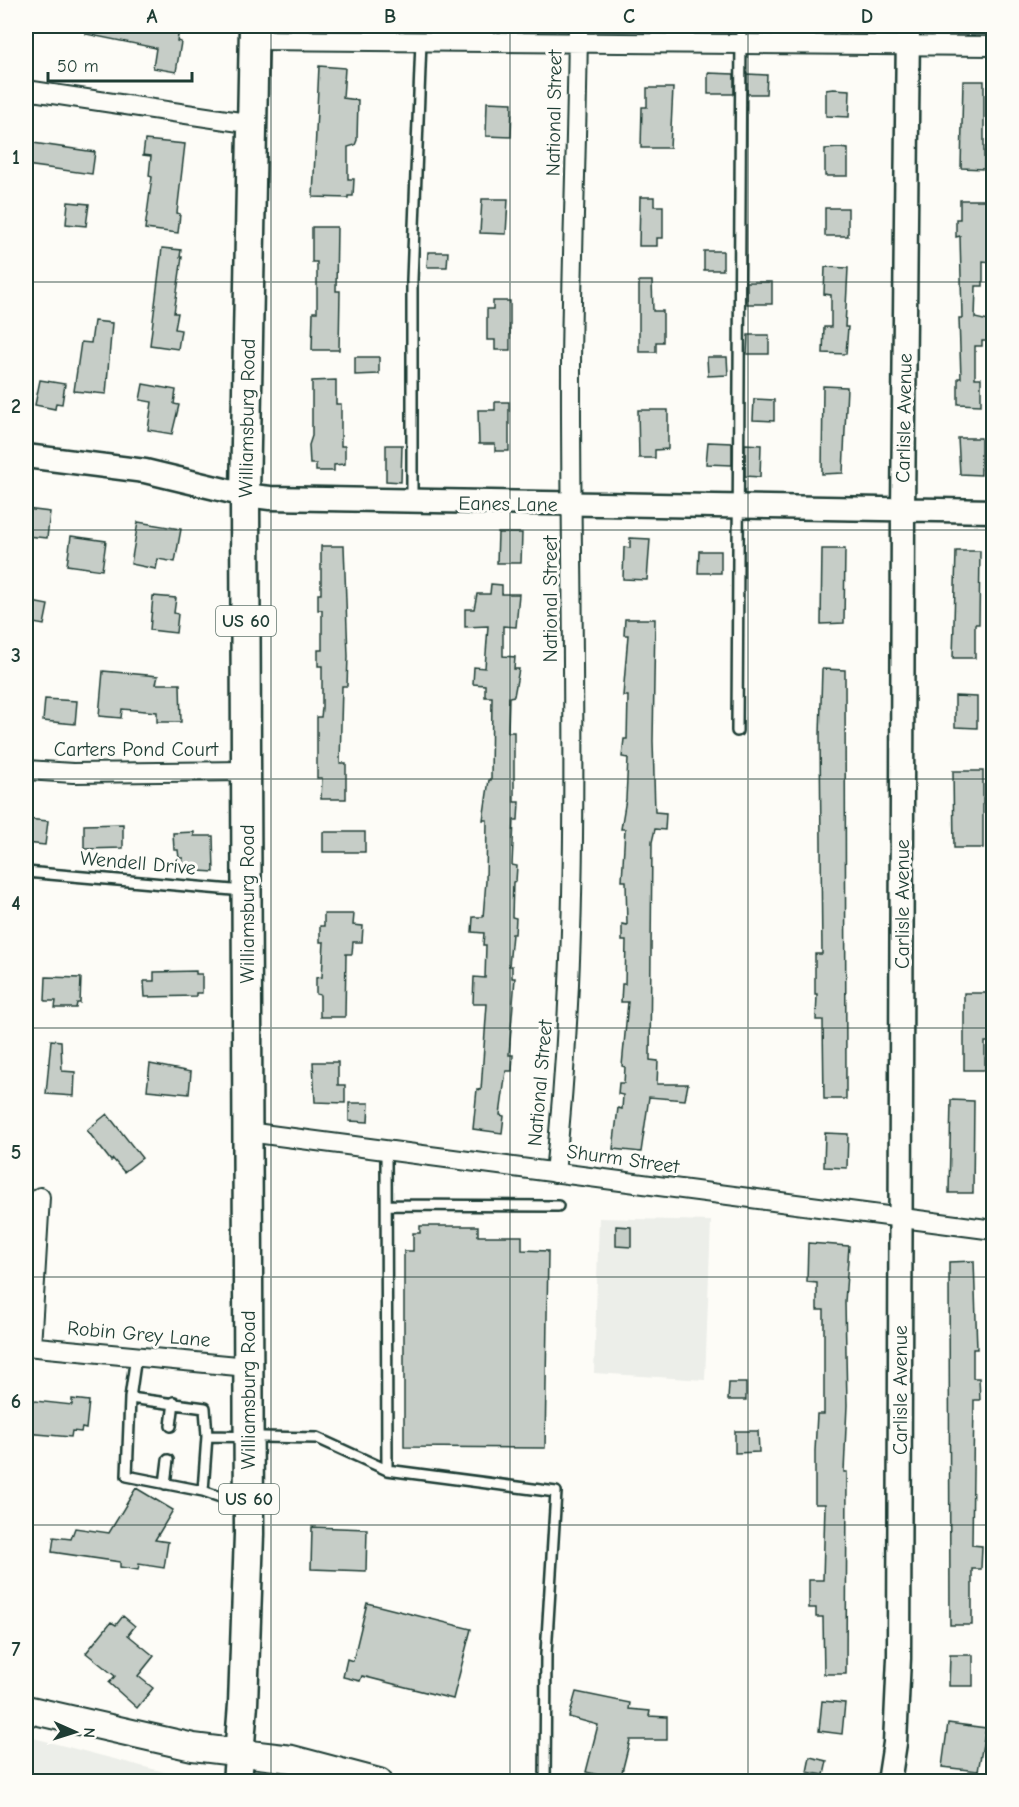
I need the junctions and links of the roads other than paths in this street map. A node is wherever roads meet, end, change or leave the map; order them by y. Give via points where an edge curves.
1 (741, 26) edge
2 (254, 33) edge
3 (578, 34) edge
4 (908, 35) edge
5 (421, 41) junction
6 (741, 44) junction
7 (993, 46) edge
8 (26, 90) edge
9 (253, 124) junction
10 (26, 456) edge
11 (245, 495) junction
12 (412, 502) junction
13 (573, 505) junction
14 (739, 507) junction
15 (903, 510) junction
16 (993, 511) edge
17 (738, 731) dead end
18 (26, 770) edge
19 (246, 771) junction
20 (26, 872) edge
21 (247, 891) junction
22 (247, 1132) junction
23 (387, 1150) junction
24 (555, 1173) junction
25 (40, 1197) dead end
26 (387, 1205) junction
27 (558, 1206) dead end
28 (900, 1218) junction
29 (993, 1230) edge
30 (28, 1346) edge
31 (136, 1356) junction
32 (248, 1367) junction
33 (130, 1398) junction
34 (174, 1402) junction
35 (171, 1426) dead end
36 (207, 1436) junction
37 (248, 1439) junction
38 (168, 1460) dead end
39 (387, 1470) junction
40 (165, 1484) junction
41 (203, 1491) junction
42 (249, 1507) junction
43 (26, 1709) edge
44 (239, 1751) junction
45 (237, 1782) edge
46 (379, 1782) edge
47 (545, 1782) edge
48 (889, 1782) edge

1 - 6 lane
2 - 5 street
2 - 9 main road, Williamsburg Road / US 60
3 - 5 street
3 - 6 street
3 - 13 street, National Street via 571,366
4 - 6 street
4 - 7 street
4 - 15 street, Carlisle Avenue
5 - 12 lane via 412,280
6 - 14 lane
8 - 9 street
9 - 11 main road, Williamsburg Road / US 60
10 - 11 street, Eanes Lane via 145,471
11 - 12 street, Eanes Lane
11 - 19 main road, Williamsburg Road / US 60
12 - 13 street, Eanes Lane
13 - 14 street, Eanes Lane
13 - 24 street, National Street via 570,985 566,1079
14 - 15 street, Eanes Lane
14 - 17 lane
15 - 16 street, Eanes Lane
15 - 28 street, Carlisle Avenue
18 - 19 street, Carters Pond Court
19 - 21 main road, Williamsburg Road / US 60
20 - 21 lane, Wendell Drive
21 - 22 main road, Williamsburg Road / US 60
22 - 23 street, Shurm Street
22 - 32 main road, Williamsburg Road / US 60
23 - 24 street, Shurm Street
23 - 26 lane
24 - 28 street, Shurm Street
25 - 30 street
26 - 27 lane
26 - 39 lane
28 - 29 street, Shurm Street
28 - 48 street, Carlisle Avenue via 899,1669
30 - 31 street, Robin Grey Lane
31 - 32 street, Robin Grey Lane
31 - 33 lane
32 - 37 main road, Williamsburg Road / US 60
33 - 34 lane
33 - 40 lane via 127,1476
34 - 35 lane
34 - 36 lane via 206,1408
36 - 37 lane
36 - 41 lane
37 - 39 lane via 317,1438
37 - 42 main road, Williamsburg Road / US 60
38 - 40 lane
39 - 47 lane via 556,1492 546,1654
40 - 41 lane
41 - 42 lane
42 - 44 main road, Williamsburg Road / US 60
43 - 44 main road via 193,1747
44 - 45 main road, Williamsburg Road / US 60
44 - 46 main road via 291,1759

